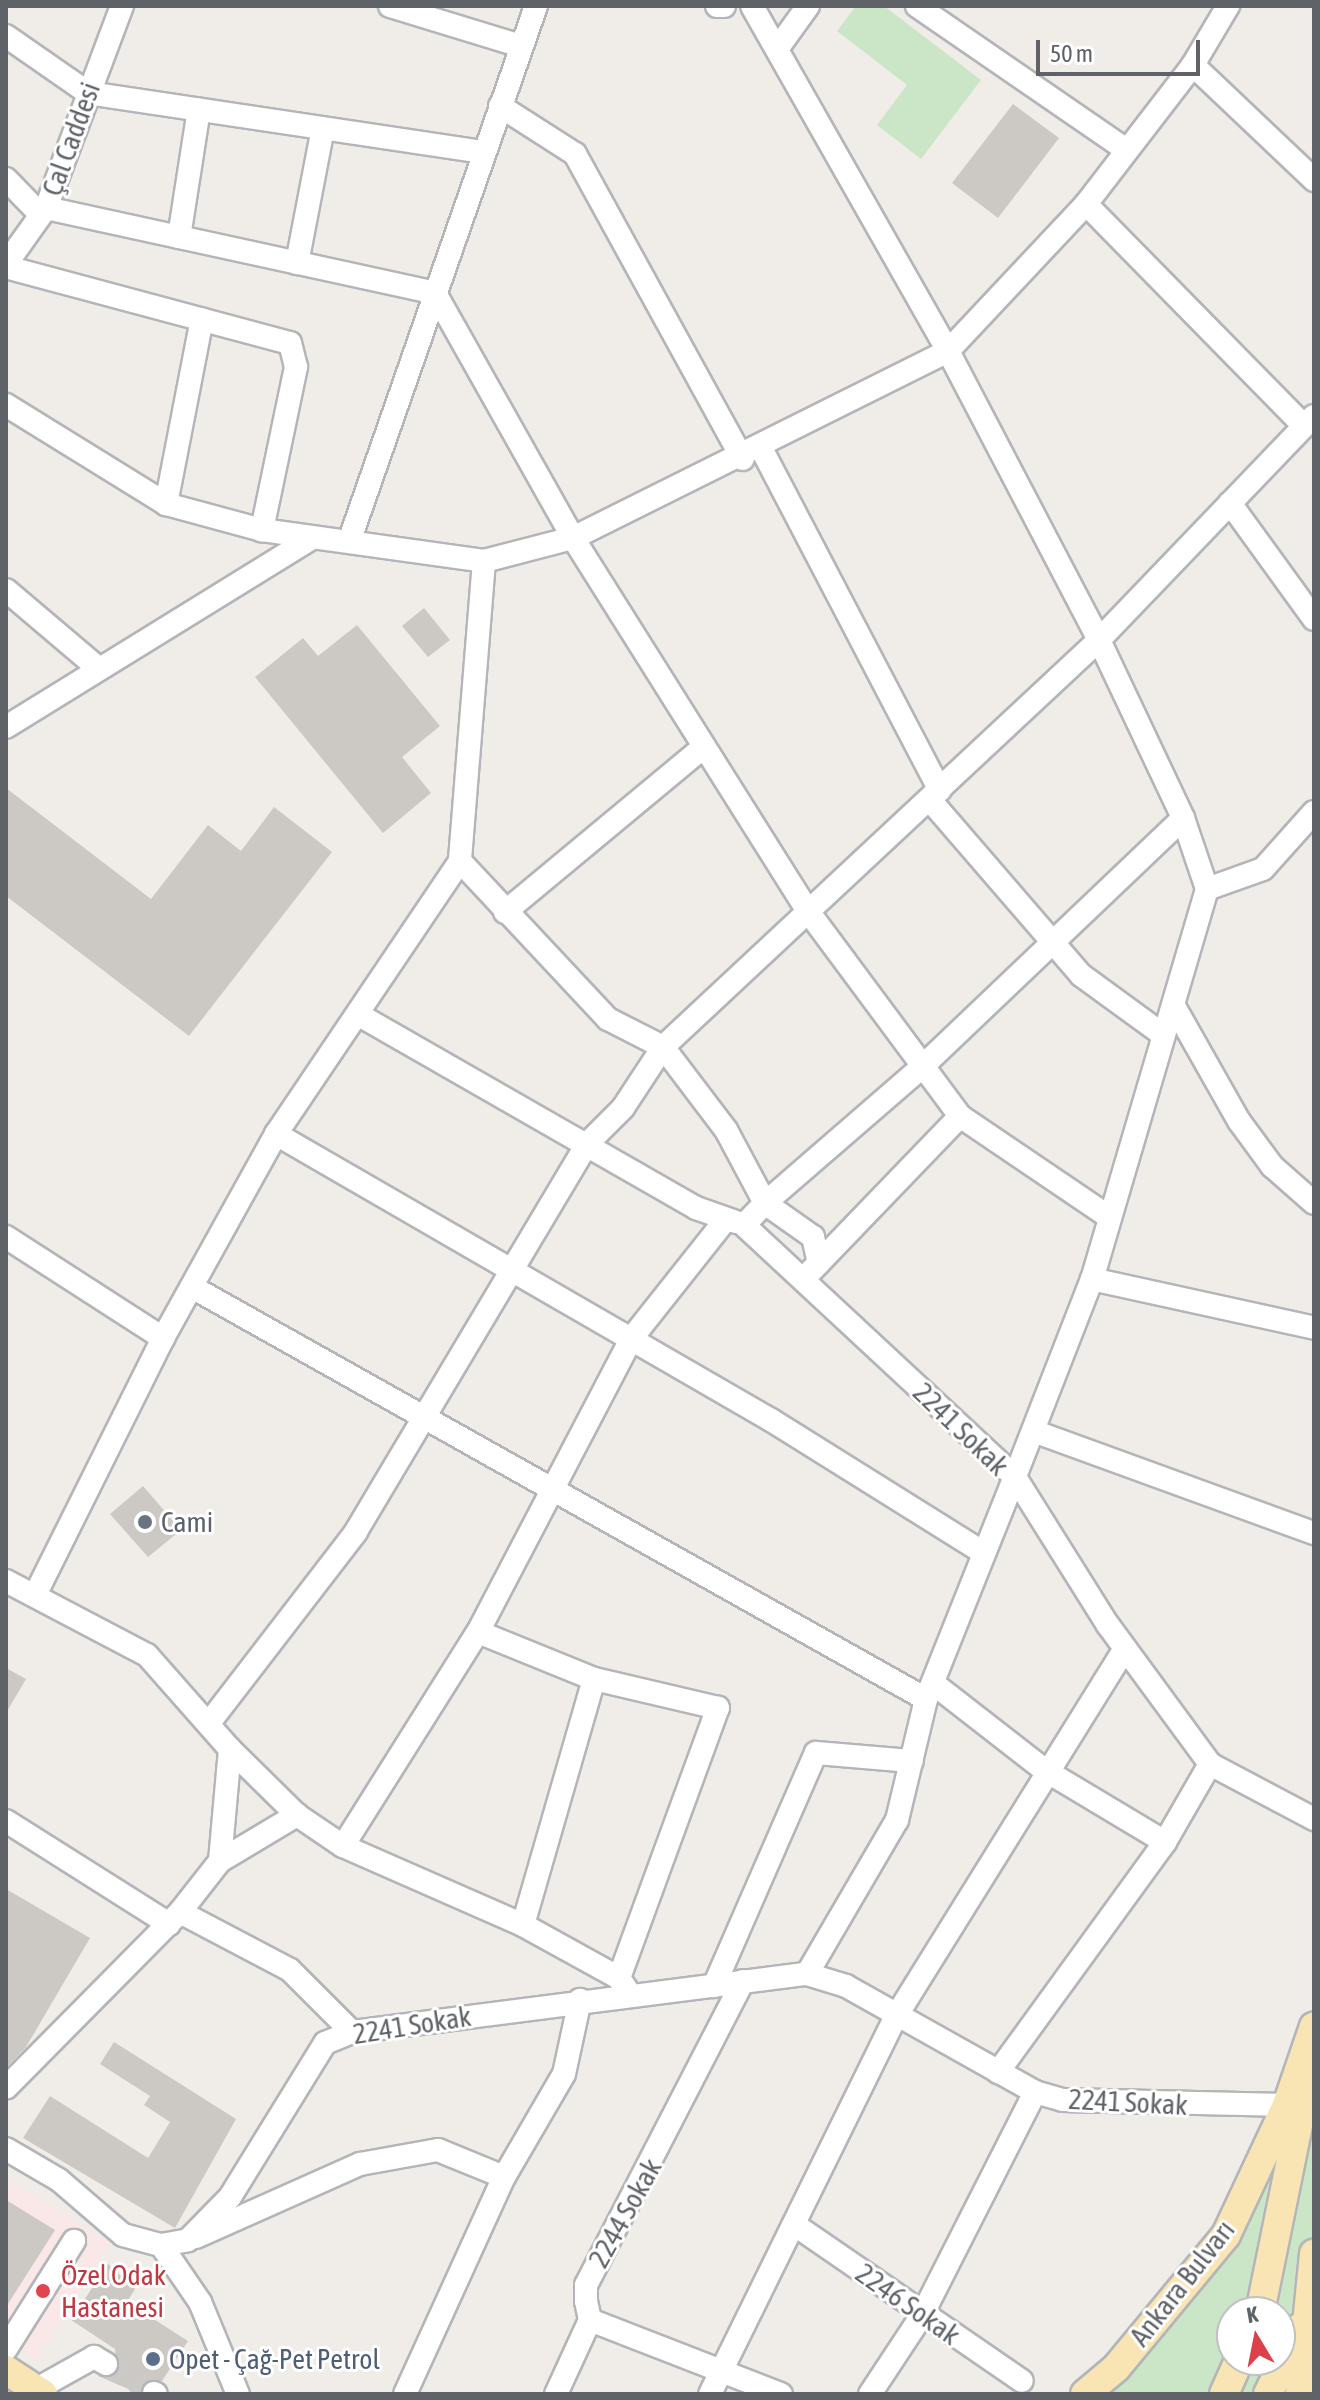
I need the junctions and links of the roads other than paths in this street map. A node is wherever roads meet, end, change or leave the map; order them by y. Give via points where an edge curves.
1 (122, 6) edge
2 (390, 6) edge
3 (536, 6) edge
4 (717, 6) edge
5 (724, 6) edge
6 (752, 6) edge
7 (808, 6) edge
8 (917, 6) edge
9 (1228, 6) edge
10 (6, 36) edge
11 (521, 46) junction
12 (777, 49) junction
13 (1193, 65) junction
14 (88, 93) junction
15 (500, 106) junction
16 (199, 110) junction
17 (323, 128) junction
18 (1125, 149) junction
19 (484, 152) junction
20 (6, 179) edge
21 (1314, 180) edge
22 (1086, 204) junction
23 (43, 212) junction
24 (179, 237) junction
25 (297, 263) junction
26 (6, 265) edge
27 (435, 293) junction
28 (202, 319) junction
29 (948, 351) junction
30 (6, 405) edge
31 (1309, 421) edge
32 (752, 453) junction
33 (1230, 503) junction
34 (166, 504) junction
35 (262, 530) junction
36 (312, 538) junction
37 (573, 538) junction
38 (350, 539) junction
39 (484, 561) junction
40 (6, 590) edge
41 (1314, 619) edge
42 (1099, 640) junction
43 (98, 668) junction
44 (8, 723) edge
45 (701, 749) junction
46 (935, 795) junction
47 (1314, 812) edge
48 (1183, 818) junction
49 (460, 861) junction
50 (1207, 889) junction
51 (505, 912) junction
52 (810, 914) junction
53 (1055, 943) junction
54 (1175, 1008) junction
55 (359, 1015) junction
56 (1162, 1034) junction
57 (663, 1047) junction
58 (923, 1066) junction
59 (960, 1116) junction
60 (276, 1134) junction
61 (587, 1144) junction
62 (765, 1203) junction
63 (1314, 1203) edge
64 (1105, 1214) junction
65 (735, 1222) junction
66 (6, 1237) edge
67 (819, 1263) junction
68 (509, 1269) junction
69 (1092, 1279) junction
70 (802, 1280) junction
71 (192, 1287) junction
72 (1314, 1328) edge
73 (163, 1338) junction
74 (631, 1339) junction
75 (425, 1417) junction
76 (1036, 1432) junction
77 (1015, 1477) junction
78 (553, 1487) junction
79 (1314, 1533) edge
80 (982, 1552) junction
81 (6, 1581) edge
82 (36, 1593) junction
83 (478, 1632) junction
84 (1125, 1649) junction
85 (594, 1679) junction
86 (930, 1692) junction
87 (208, 1724) junction
88 (230, 1749) junction
89 (912, 1761) junction
90 (1210, 1764) junction
91 (1050, 1773) junction
92 (297, 1815) junction
93 (1314, 1819) edge
94 (6, 1821) edge
95 (1165, 1842) junction
96 (343, 1846) junction
97 (220, 1861) junction
98 (174, 1918) junction
99 (523, 1925) junction
100 (807, 1974) junction
101 (743, 1981) junction
102 (624, 1985) junction
103 (714, 1986) junction
104 (580, 2000) junction
105 (895, 2018) junction
106 (1314, 2026) edge
107 (352, 2032) junction
108 (1314, 2038) edge
109 (998, 2072) junction
110 (6, 2088) edge
111 (1035, 2092) junction
112 (1287, 2105) junction
113 (6, 2149) edge
114 (504, 2177) junction
115 (795, 2225) junction
116 (188, 2240) junction
117 (74, 2241) dead end
118 (161, 2245) junction
119 (1314, 2254) edge
120 (1263, 2296) edge
121 (1308, 2311) junction
122 (922, 2315) junction
123 (590, 2320) junction
124 (13, 2321) edge
125 (6, 2349) edge
126 (106, 2364) tunnel mouth
127 (6, 2370) edge
128 (1022, 2381) dead end
129 (716, 2385) edge
130 (39, 2392) edge
131 (238, 2394) edge
132 (405, 2394) edge
133 (556, 2394) edge
134 (781, 2394) edge
135 (870, 2394) edge
136 (1085, 2394) edge
137 (1268, 2394) edge
138 (1300, 2394) edge

1 - 14 street, Çal Caddesi
2 - 11 street
3 - 11 street
4 - 5 street
6 - 12 street
7 - 12 street
8 - 18 street
9 - 13 street
10 - 14 street
11 - 15 street
12 - 29 street
13 - 18 street
13 - 21 street
14 - 16 street
14 - 23 street, Çal Caddesi
15 - 19 street
15 - 32 street via 575,154
16 - 17 street
16 - 24 street
17 - 19 street
17 - 25 street
18 - 22 street
19 - 27 street
20 - 23 street
22 - 29 street
22 - 31 street
23 - 24 street
23 - 26 street, Çal Caddesi
24 - 25 street
25 - 27 street
26 - 28 street
27 - 37 street
27 - 38 street
28 - 34 street
28 - 35 street via 290,343 296,367
29 - 32 street
29 - 42 street
30 - 34 street
31 - 33 street
32 - 37 street
32 - 46 street
33 - 41 street
33 - 42 street
34 - 35 street
35 - 36 street
36 - 38 street
36 - 43 street
37 - 39 street
37 - 45 street
38 - 39 street
39 - 49 street
40 - 43 street
42 - 46 street
42 - 48 street
43 - 44 street
45 - 51 street
45 - 52 street
46 - 52 street
46 - 53 street
47 - 50 street via 1263,869
48 - 50 street
48 - 53 street
49 - 51 street
49 - 55 street
50 - 54 street
51 - 57 street via 608,1019
52 - 57 street
52 - 58 street
53 - 56 street via 1081,975
53 - 58 street
54 - 56 street
54 - 63 street via 1239,1121 1272,1166
55 - 60 street
55 - 61 street, 2241 Sokak
56 - 64 street
57 - 61 street via 623,1108
57 - 62 street via 726,1130
58 - 59 street
58 - 62 street
59 - 64 street
59 - 67 street
60 - 68 street
60 - 71 street
61 - 65 street, 2241 Sokak
61 - 68 street
62 - 65 street
62 - 67 street via 813,1237
64 - 69 street
65 - 70 street, 2241 Sokak
65 - 74 street
66 - 73 street
67 - 70 street
68 - 74 street
68 - 75 street
69 - 72 street
69 - 76 street
70 - 77 street, 2241 Sokak
71 - 73 street
71 - 75 street
73 - 82 street
74 - 78 street
74 - 80 street
75 - 78 street
75 - 87 street via 356,1532
76 - 77 street
76 - 79 street
77 - 80 street, 2241 Sokak
77 - 84 street
78 - 83 street
78 - 86 street
80 - 86 street, 2241 Sokak
81 - 82 street
82 - 87 street via 147,1655
83 - 85 street
83 - 96 street
84 - 90 street
84 - 91 street
85 - 99 street
85 - 102 street via 718,1708
86 - 89 street, 2241 Sokak
86 - 91 street
87 - 88 street
88 - 92 street
88 - 97 street
89 - 100 street, 2241 Sokak via 897,1820 868,1881
89 - 103 street via 816,1753
90 - 93 street
90 - 95 street
91 - 95 street
91 - 105 street
92 - 96 street
92 - 97 street
94 - 98 street
95 - 109 street
96 - 99 street
97 - 98 street
98 - 107 street via 290,1970
98 - 110 street
99 - 102 street
100 - 101 street, 2241 Sokak
100 - 105 street, 2241 Sokak via 846,1986
101 - 103 street, 2241 Sokak
101 - 123 street, 2244 Sokak via 586,2285
102 - 103 street, 2241 Sokak
102 - 104 street, 2241 Sokak
104 - 107 street, 2241 Sokak
104 - 114 street via 564,2074
105 - 109 street, 2241 Sokak
105 - 115 street
106 - 112 main road, Ankara Bulvarı
107 - 116 street, 2241 Sokak via 325,2043 230,2197
108 - 120 main road, Ankara Bulvarı
109 - 111 street, 2241 Sokak
111 - 112 street, 2241 Sokak via 1131,2106
111 - 122 street
112 - 136 main road, Ankara Bulvarı via 1226,2235 1116,2368
113 - 118 street via 59,2180 123,2235
114 - 116 street via 438,2150 360,2164
114 - 132 street
115 - 122 street, 2246 Sokak
115 - 129 street
116 - 118 street
117 - 124 street
118 - 131 street via 200,2302
119 - 121 main road
121 - 137 main road
121 - 138 main road
122 - 128 street, 2246 Sokak
122 - 135 street
123 - 129 street
123 - 133 street
124 - 125 street
126 - 130 street via 94,2357
127 - 130 main road
129 - 134 street

